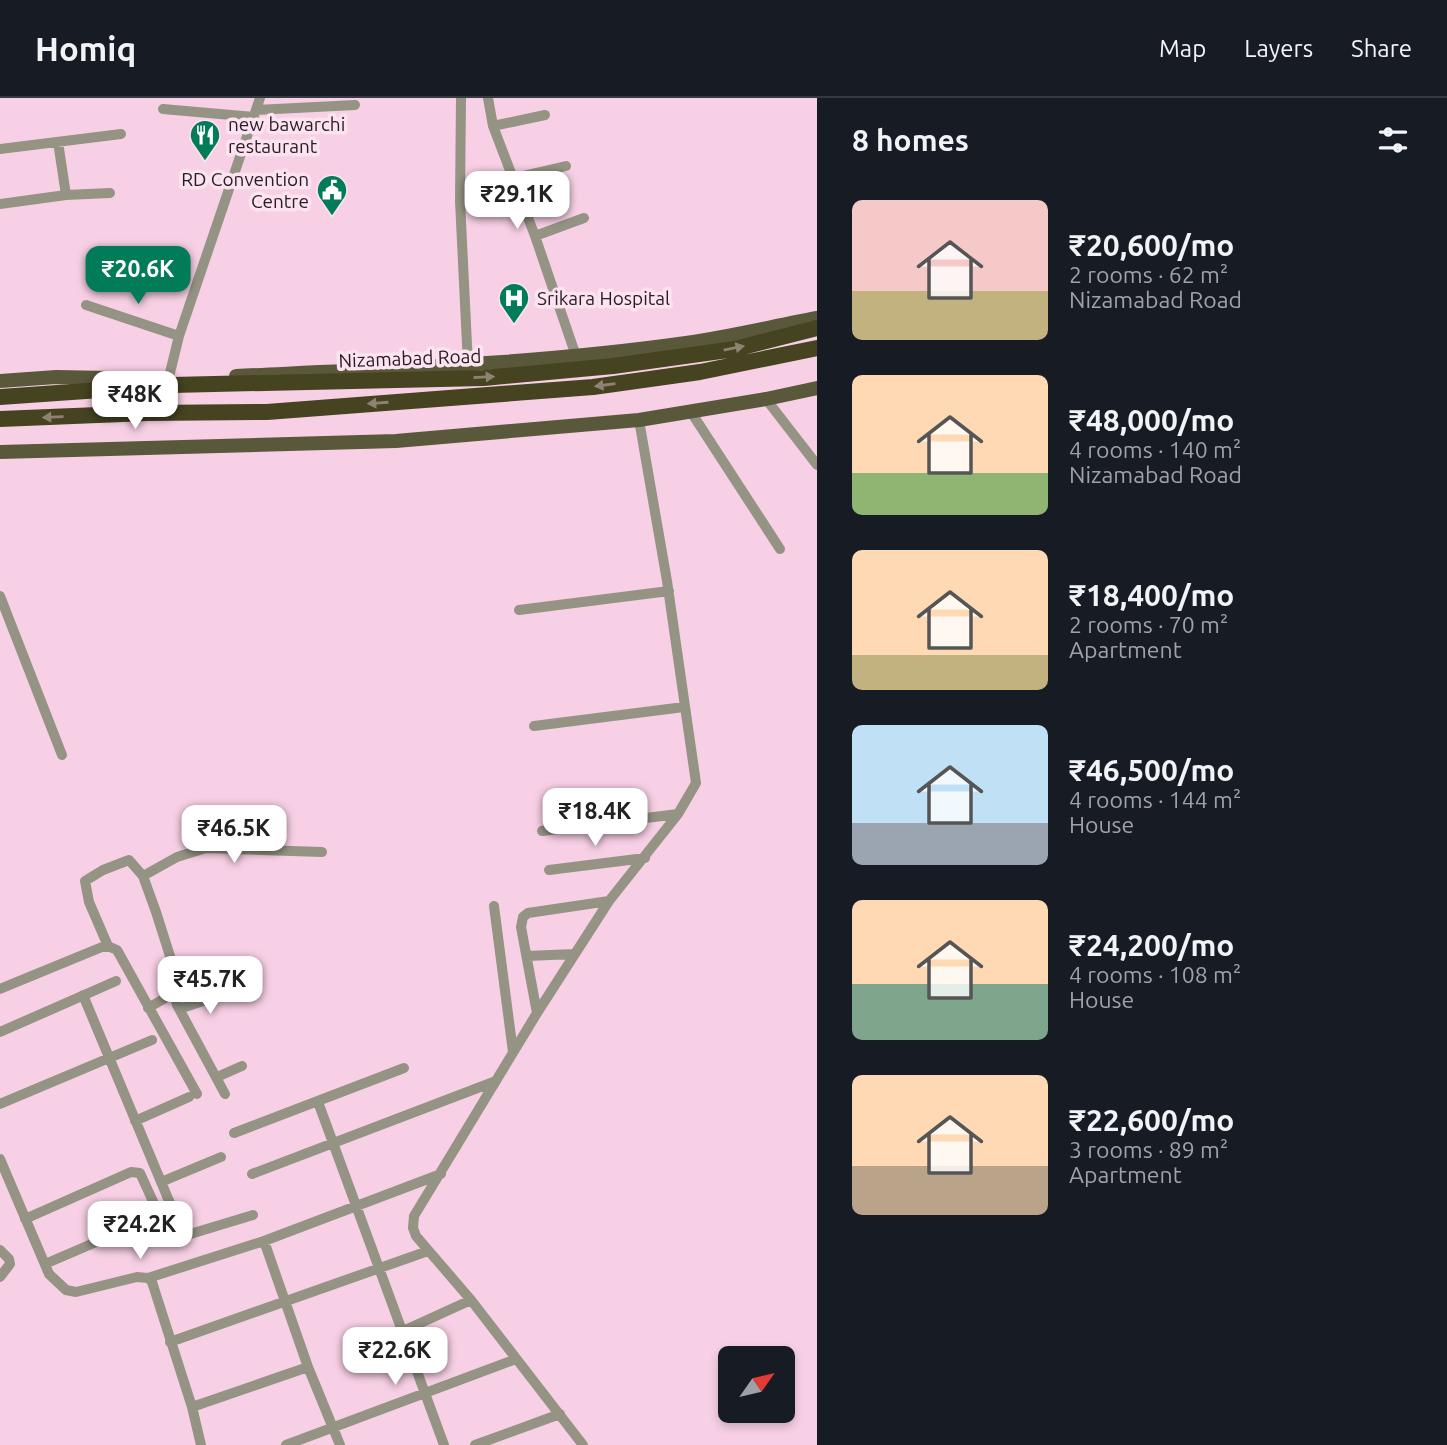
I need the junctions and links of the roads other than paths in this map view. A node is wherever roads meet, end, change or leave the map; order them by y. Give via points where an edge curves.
1 (260, 98) edge
2 (461, 98) edge
3 (488, 98) edge
4 (355, 105) dead end
5 (163, 109) dead end
6 (255, 113) junction
7 (545, 115) dead end
8 (493, 126) junction
9 (121, 134) dead end
10 (58, 142) junction
11 (0, 149) edge
12 (566, 166) dead end
13 (514, 178) junction
14 (110, 193) dead end
15 (66, 195) junction
16 (0, 204) edge
17 (584, 218) dead end
18 (535, 236) junction
19 (86, 305) dead end
20 (817, 318) edge
21 (817, 328) edge
22 (179, 336) junction
23 (817, 348) edge
24 (690, 349) junction
25 (576, 356) junction
26 (645, 361) junction
27 (468, 365) junction
28 (648, 379) junction
29 (0, 381) edge
30 (168, 383) junction
31 (817, 388) edge
32 (0, 397) edge
33 (766, 400) junction
34 (691, 412) junction
35 (0, 419) edge
36 (639, 420) junction
37 (0, 452) edge
38 (817, 466) edge
39 (780, 548) dead end
40 (668, 591) junction
41 (0, 596) edge
42 (519, 610) dead end
43 (684, 707) junction
44 (534, 726) dead end
45 (62, 755) dead end
46 (678, 814) junction
47 (542, 831) dead end
48 (323, 852) dead end
49 (645, 858) junction
50 (549, 870) dead end
51 (143, 876) junction
52 (609, 901) junction
53 (494, 906) dead end
54 (108, 946) junction
55 (575, 954) junction
56 (527, 956) junction
57 (116, 981) dead end
58 (0, 989) edge
59 (230, 992) dead end
60 (174, 993) junction
61 (83, 995) junction
62 (148, 1008) junction
63 (179, 1009) junction
64 (537, 1013) junction
65 (0, 1031) edge
66 (152, 1040) dead end
67 (513, 1052) junction
68 (109, 1058) junction
69 (242, 1066) dead end
70 (404, 1068) dead end
71 (217, 1077) junction
72 (496, 1080) junction
73 (225, 1094) dead end
74 (318, 1102) junction
75 (0, 1104) edge
76 (135, 1121) junction
77 (234, 1133) dead end
78 (332, 1143) junction
79 (221, 1157) dead end
80 (0, 1159) edge
81 (252, 1174) dead end
82 (441, 1174) junction
83 (161, 1182) junction
84 (357, 1205) junction
85 (253, 1215) dead end
86 (25, 1219) junction
87 (264, 1241) junction
88 (0, 1250) edge
89 (428, 1251) junction
90 (45, 1264) junction
91 (378, 1269) junction
92 (0, 1277) edge
93 (148, 1278) junction
94 (471, 1300) junction
95 (286, 1301) junction
96 (403, 1331) junction
97 (170, 1342) junction
98 (516, 1359) junction
99 (308, 1367) junction
100 (425, 1393) junction
101 (192, 1407) junction
102 (560, 1414) junction
103 (334, 1427) junction
104 (201, 1445) edge
105 (285, 1445) edge
106 (340, 1445) edge
107 (444, 1445) edge
108 (475, 1445) edge
109 (583, 1445) edge

1 - 6 street
2 - 27 street via 460,201
3 - 8 street
4 - 6 street
5 - 6 street
6 - 22 street
7 - 8 street
8 - 13 street
9 - 10 street
10 - 11 street
10 - 15 street
12 - 13 street
13 - 18 street
14 - 15 street
15 - 16 street
17 - 18 street
18 - 25 street
19 - 22 street
20 - 24 main road, Nizamabad Road
24 -> 21 highway, Nizamabad Road via 735,349
22 - 30 street
23 - 28 highway, Nizamabad Road
24 - 25 main road, Nizamabad Road
24 - 26 highway, Nizamabad Road
25 - 27 main road, Nizamabad Road
26 - 28 highway
30 -> 26 highway, Nizamabad Road via 484,378
27 - 30 main road, Nizamabad Road
28 -> 35 highway, Nizamabad Road via 267,412
29 - 30 main road, Nizamabad Road via 56,377
30 - 32 highway, Nizamabad Road
31 - 33 main road
33 - 34 main road
33 - 38 street
34 - 36 main road
34 - 39 street
36 - 37 main road via 396,441
36 - 40 street
40 - 42 street
40 - 43 street
41 - 45 street
43 - 44 street
43 - 46 street via 696,782
46 - 47 street
46 - 49 street
48 - 51 street via 205,848
49 - 50 street
49 - 52 street
51 - 54 street via 129,860 85,881
51 - 60 street via 177,978
52 - 55 street
52 - 56 street via 523,917
53 - 67 street
54 - 58 street
54 - 62 street via 117,950
55 - 56 street
55 - 64 street
56 - 64 street
57 - 61 street
59 - 63 street
60 - 62 street
60 - 63 street
61 - 65 street
61 - 68 street
62 - 76 street via 193,1095
63 - 71 street
64 - 67 street
66 - 68 street
67 - 72 street
68 - 75 street
68 - 76 street
69 - 71 street
70 - 74 street
71 - 73 street
72 - 78 street
72 - 82 street
74 - 77 street
74 - 78 street
76 - 83 street
78 - 81 street
78 - 84 street
79 - 83 street
80 - 86 street
82 - 84 street
82 - 89 street via 412,1223
83 - 85 street via 185,1234
84 - 87 street
84 - 91 street
86 - 90 street
86 - 90 street via 131,1172 140,1173 156,1208 152,1218
87 - 93 street
87 - 95 street
88 - 92 street via 10,1264
89 - 91 street
89 - 94 street
90 - 93 street via 59,1284 76,1292
91 - 95 street
91 - 96 street
93 - 97 street
94 - 96 street
94 - 98 street
95 - 97 street
95 - 99 street
96 - 100 street
97 - 101 street
98 - 100 street
98 - 102 street
99 - 101 street
99 - 103 street
100 - 103 street
100 - 107 street
101 - 104 street
102 - 108 street
102 - 109 street
103 - 105 street
103 - 106 street

